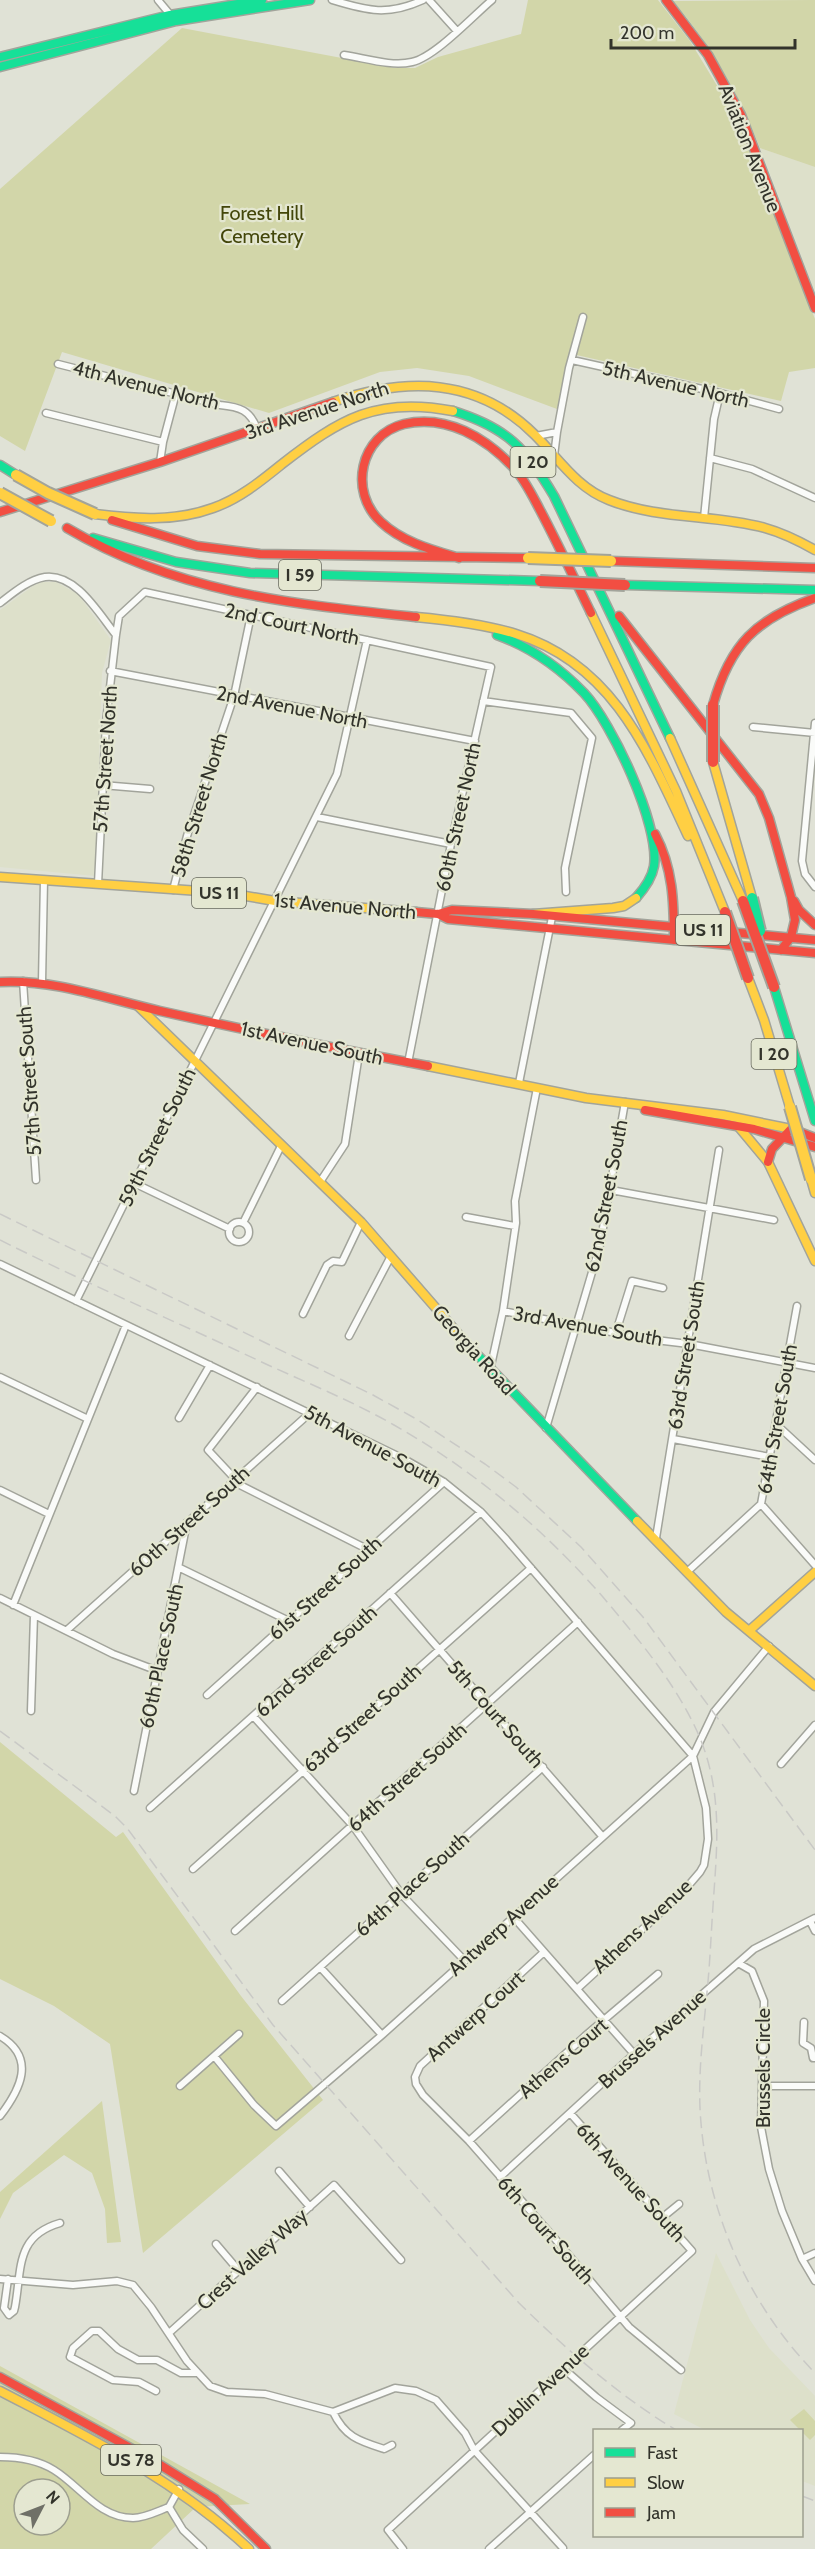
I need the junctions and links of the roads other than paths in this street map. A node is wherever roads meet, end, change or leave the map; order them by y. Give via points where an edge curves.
1 (158, 0) edge
2 (262, 0) edge
3 (310, 0) edge
4 (332, 0) edge
5 (423, 0) edge
6 (429, 0) edge
7 (492, 0) edge
8 (666, 0) edge
9 (173, 18) junction
10 (456, 30) junction
11 (344, 55) dead end
12 (0, 57) edge
13 (0, 67) edge
14 (815, 308) edge
15 (583, 317) dead end
16 (573, 360) junction
17 (58, 364) dead end
18 (176, 393) junction
19 (720, 393) junction
20 (779, 409) dead end
21 (46, 413) dead end
22 (257, 429) junction
23 (557, 432) junction
24 (536, 436) junction
25 (163, 442) junction
26 (554, 456) junction
27 (710, 458) junction
28 (160, 462) junction
29 (0, 465) edge
30 (0, 493) edge
31 (815, 498) edge
32 (0, 512) edge
33 (95, 514) junction
34 (704, 518) junction
35 (66, 528) junction
36 (815, 550) edge
37 (459, 558) junction
38 (815, 568) edge
39 (601, 591) junction
40 (813, 595) edge
41 (0, 603) edge
42 (251, 615) junction
43 (453, 621) junction
44 (116, 634) junction
45 (368, 640) junction
46 (491, 667) joint
47 (110, 671) junction
48 (234, 696) junction
49 (483, 701) junction
50 (350, 718) junction
51 (815, 723) edge
52 (753, 727) dead end
53 (815, 733) edge
54 (475, 741) junction
55 (102, 785) junction
56 (150, 789) dead end
57 (317, 817) junction
58 (646, 819) junction
59 (451, 844) junction
60 (0, 877) edge
61 (44, 880) junction
62 (98, 884) junction
63 (714, 887) junction
64 (815, 887) edge
65 (173, 890) junction
66 (566, 892) dead end
67 (791, 897) junction
68 (747, 900) junction
69 (275, 901) junction
70 (438, 914) junction
71 (533, 915) junction
72 (552, 917) junction
73 (815, 925) edge
74 (674, 927) junction
75 (551, 929) junction
76 (792, 938) junction
77 (815, 939) edge
78 (674, 940) junction
79 (781, 950) junction
80 (815, 952) edge
81 (23, 981) junction
82 (0, 982) edge
83 (42, 982) junction
84 (138, 1006) junction
85 (213, 1022) junction
86 (359, 1054) junction
87 (195, 1061) junction
88 (408, 1063) junction
89 (519, 1083) junction
90 (537, 1088) junction
91 (625, 1102) junction
92 (814, 1115) edge
93 (738, 1126) junction
94 (786, 1132) junction
95 (815, 1138) edge
96 (280, 1146) junction
97 (815, 1147) edge
98 (719, 1150) dead end
99 (768, 1162) junction
100 (36, 1180) dead end
101 (320, 1182) junction
102 (134, 1183) junction
103 (611, 1190) junction
104 (815, 1193) edge
105 (709, 1208) junction
106 (466, 1217) dead end
107 (774, 1220) dead end
108 (360, 1222) junction
109 (243, 1223) junction
110 (515, 1226) junction
111 (230, 1229) junction
112 (391, 1256) junction
113 (815, 1261) edge
114 (0, 1264) edge
115 (663, 1288) dead end
116 (76, 1301) junction
117 (797, 1306) dead end
118 (503, 1311) junction
119 (303, 1314) dead end
120 (126, 1325) junction
121 (577, 1325) junction
122 (616, 1332) junction
123 (349, 1336) dead end
124 (689, 1344) junction
125 (788, 1364) junction
126 (210, 1365) junction
127 (815, 1368) edge
128 (490, 1370) junction
129 (0, 1377) edge
130 (257, 1388) junction
131 (310, 1413) junction
132 (179, 1418) dead end
133 (88, 1419) junction
134 (777, 1425) junction
135 (546, 1428) junction
136 (673, 1439) junction
137 (770, 1457) junction
138 (815, 1460) edge
139 (235, 1481) junction
140 (444, 1482) junction
141 (0, 1490) edge
142 (761, 1504) junction
143 (481, 1512) junction
144 (49, 1514) junction
145 (188, 1522) junction
146 (657, 1538) junction
147 (369, 1550) junction
148 (815, 1565) edge
149 (180, 1568) junction
150 (531, 1568) junction
151 (687, 1572) junction
152 (815, 1572) edge
153 (390, 1593) junction
154 (0, 1598) edge
155 (13, 1605) junction
156 (34, 1615) junction
157 (289, 1621) junction
158 (579, 1622) junction
159 (67, 1630) junction
160 (750, 1630) junction
161 (769, 1646) junction
162 (440, 1648) junction
163 (158, 1671) junction
164 (815, 1686) edge
165 (207, 1695) dead end
166 (488, 1704) junction
167 (31, 1711) dead end
168 (254, 1717) junction
169 (815, 1725) edge
170 (693, 1756) junction
171 (781, 1764) dead end
172 (543, 1767) junction
173 (302, 1772) junction
174 (134, 1791) dead end
175 (150, 1808) dead end
176 (353, 1826) junction
177 (602, 1836) junction
178 (193, 1869) dead end
179 (402, 1895) junction
180 (511, 1918) junction
181 (812, 1919) edge
182 (235, 1931) dead end
183 (815, 1931) edge
184 (544, 1952) junction
185 (464, 1960) junction
186 (738, 1963) junction
187 (320, 1967) junction
188 (658, 1974) dead end
189 (577, 1989) junction
190 (282, 2001) dead end
191 (606, 2021) junction
192 (804, 2022) dead end
193 (239, 2034) dead end
194 (382, 2035) junction
195 (0, 2036) edge
196 (634, 2054) junction
197 (214, 2056) junction
198 (815, 2058) edge
199 (416, 2084) joint
200 (180, 2086) dead end
201 (763, 2086) junction
202 (815, 2086) edge
203 (570, 2114) junction
204 (0, 2116) edge
205 (469, 2141) junction
206 (279, 2171) dead end
207 (500, 2177) junction
208 (679, 2204) dead end
209 (310, 2207) junction
210 (663, 2217) junction
211 (60, 2223) dead end
212 (216, 2244) dead end
213 (692, 2251) joint
214 (815, 2253) edge
215 (802, 2259) junction
216 (401, 2260) dead end
217 (239, 2271) junction
218 (0, 2279) edge
219 (8, 2279) junction
220 (20, 2281) junction
221 (815, 2282) edge
222 (620, 2318) junction
223 (169, 2333) junction
224 (564, 2369) junction
225 (681, 2370) dead end
226 (198, 2373) junction
227 (0, 2377) edge
228 (0, 2391) edge
229 (156, 2391) dead end
230 (333, 2412) junction
231 (623, 2429) edge
232 (392, 2445) dead end
233 (474, 2450) junction
234 (593, 2456) edge
235 (0, 2457) edge
236 (181, 2484) junction
237 (169, 2507) junction
238 (531, 2512) junction
239 (563, 2548) edge
240 (203, 2549) edge
241 (249, 2549) edge
242 (266, 2549) edge
243 (403, 2549) edge
244 (489, 2549) edge

1 - 9 street
2 - 9 main road
3 - 9 main road
4 - 5 street via 388,12
6 - 10 street
7 - 10 street
8 - 14 main road, Aviation Avenue via 708,55 741,115
9 - 12 main road
9 - 13 main road
10 - 11 street via 430,55 412,62 390,63
15 - 16 street
16 - 19 street, 5th Avenue North
16 - 23 street
17 - 18 street, 4th Avenue North
18 - 22 street, 4th Avenue North via 246,411
18 - 25 street
19 - 20 street, 5th Avenue North
19 - 27 street
21 - 25 street
22 - 24 main road, 3rd Avenue North via 366,391 425,384 486,400
22 - 28 main road, 3rd Avenue North
23 - 24 street
23 - 26 street
24 - 26 main road, 3rd Avenue North
25 - 28 street
26 - 34 main road, 3rd Avenue North via 583,486 608,500 642,510
27 - 31 street via 752,469
27 - 34 street
28 - 32 main road, 3rd Avenue North
29 - 33 main road, I 20, bridge
30 - 35 main road, bridge
33 - 37 main road, I 59 via 197,546 260,554
33 - 39 main road, I 20 via 173,518 212,508 245,493 328,430 362,413 402,406 446,409 465,413 504,433 530,457
34 - 36 main road, 3rd Avenue North via 764,526
35 - 40 main road, I 59, bridge via 131,550 217,569 800,589
35 - 43 main road via 129,561 211,588 293,603
37 - 38 main road, I 59, bridge
37 - 63 main road via 399,536 371,512 363,499 363,465 388,430 417,422 457,427 488,443 524,479 672,785
39 - 67 main road via 759,794
39 - 68 main road, I 20
40 - 68 main road, bridge via 774,613 744,638 724,670 713,705 712,762
41 - 44 street via 25,585 52,577 71,583
42 - 44 street, 2nd Court North via 146,592 119,616
42 - 45 street, 2nd Court North
42 - 48 street, 58th Street North
43 - 58 main road via 508,638 551,664 586,695 608,724
43 - 63 main road via 519,634 554,650 586,672 638,738
44 - 47 street, 57th Street North
45 - 46 street, 2nd Court North
45 - 50 street, 59th Street South
46 - 49 street, 60th Street North
47 - 48 street, 2nd Avenue North
47 - 55 street, 57th Street North
48 - 50 street, 2nd Avenue North
48 - 65 street, 58th Street North
49 - 54 street, 60th Street North
49 - 66 street via 571,713 592,738 566,861
50 - 54 street, 2nd Avenue North
50 - 57 street, 59th Street South via 337,774
51 - 53 street
52 - 53 street
53 - 64 street via 802,861 805,874
54 - 59 street, 60th Street North
55 - 56 street
55 - 62 street, 57th Street North
57 - 59 street
57 - 69 street, 59th Street South
58 - 71 main road via 654,845 654,864 645,886 632,902 619,908
58 - 74 main road via 668,860 674,884
59 - 70 street, 60th Street North
60 - 61 main road, 1st Avenue North / US 11
61 - 62 main road, 1st Avenue North / US 11
61 - 83 street
62 - 65 main road, 1st Avenue North / US 11
63 - 104 main road, I 20, bridge via 764,1020
65 - 69 main road, 1st Avenue North / US 11
67 - 73 main road
67 - 76 main road via 795,920
68 - 92 main road, I 20, bridge
69 - 70 main road, 1st Avenue North / US 11
69 - 85 street, 59th Street South
70 - 71 main road, 1st Avenue North / US 11 via 452,910
70 - 75 main road, 1st Avenue North / US 11 via 448,919
70 - 88 street, 60th Street North
71 - 72 main road, 1st Avenue North / US 11
72 - 74 main road, 1st Avenue North / US 11
72 - 75 street
74 - 76 main road, 1st Avenue North / US 11
74 - 78 main road
75 - 78 main road, 1st Avenue North / US 11
75 - 89 street
76 - 77 main road, 1st Avenue North / US 11
76 - 79 main road
78 - 79 main road, 1st Avenue North / US 11
79 - 80 main road, 1st Avenue North / US 11
81 - 82 main road, 1st Avenue South
81 - 83 main road, 1st Avenue South
81 - 100 street, 57th Street South
83 - 84 main road, 1st Avenue South
84 - 85 main road, 1st Avenue South
84 - 87 main road, Georgia Road
85 - 86 main road, 1st Avenue South
85 - 87 street, 59th Street South
86 - 88 main road, 1st Avenue South
86 - 101 street via 345,1144
87 - 96 main road, Georgia Road
87 - 102 street, 59th Street South
88 - 89 main road, 1st Avenue South
89 - 90 main road, 1st Avenue South
90 - 91 main road, 1st Avenue South
90 - 110 street via 515,1201
91 - 93 main road, 1st Avenue South via 636,1108
91 - 94 main road, 1st Avenue South via 694,1110
91 - 103 street, 62nd Street South
93 - 94 main road, 1st Avenue South
93 - 99 main road
94 - 95 main road, 1st Avenue South
94 - 97 main road, 1st Avenue South
94 - 99 main road via 772,1149
96 - 101 main road, Georgia Road
96 - 109 street
98 - 105 street, 63rd Street South
99 - 113 main road
101 - 108 main road, Georgia Road
102 - 111 street
102 - 116 street, 59th Street South
103 - 105 street
103 - 121 street, 62nd Street South
105 - 107 street
105 - 124 street, 63rd Street South
106 - 110 street
108 - 112 main road, Georgia Road
108 - 119 street via 342,1262 327,1265
109 - 111 street
109 - 111 street via 249,1234 243,1242 232,1239
110 - 118 street
112 - 123 street
112 - 128 main road, Georgia Road
114 - 116 street, 5th Avenue South
115 - 122 street via 632,1281
116 - 120 street, 5th Avenue South
117 - 125 street, 64th Street South
118 - 121 street, 3rd Avenue South
118 - 128 street
120 - 126 street, 5th Avenue South
120 - 133 street
121 - 122 street, 3rd Avenue South
121 - 135 street, 62nd Street South
122 - 124 street, 3rd Avenue South
124 - 125 street, 3rd Avenue South
124 - 136 street, 63rd Street South
125 - 127 street, 3rd Avenue South
125 - 134 street, 64th Street South
126 - 130 street, 5th Avenue South
126 - 132 street
128 - 135 main road, Georgia Road
129 - 133 street
130 - 131 street, 5th Avenue South
130 - 139 street via 208,1450
131 - 139 street, 60th Street South
131 - 140 street, 5th Avenue South
133 - 144 street
134 - 137 street, 64th Street South
134 - 138 street
135 - 146 main road, Georgia Road
136 - 137 street
136 - 146 street, 63rd Street South
137 - 142 street, 64th Street South
139 - 145 street, 60th Street South
139 - 147 street
140 - 143 street, 5th Avenue South
140 - 147 street, 61st Street South
141 - 144 street
142 - 148 street
142 - 151 street, 64th Street South
143 - 150 street, 5th Avenue South
143 - 153 street, 62nd Street South
144 - 155 street
145 - 149 street, 60th Place South
145 - 159 street, 60th Street South
146 - 151 main road, Georgia Road
147 - 157 street, 61st Street South
149 - 157 street
149 - 163 street, 60th Place South
150 - 158 street, 5th Avenue South
150 - 162 street, 63rd Street South
151 - 160 main road, Georgia Road via 726,1612
152 - 160 main road
153 - 162 street, 5th Court South
153 - 168 street, 62nd Street South
154 - 155 street
155 - 156 street
156 - 159 street
156 - 167 street
157 - 165 street, 61st Street South
158 - 166 street, 64th Street South
158 - 170 street, 5th Avenue South
159 - 163 street
160 - 161 main road, Georgia Road
161 - 164 main road, Georgia Road
161 - 170 street, Antwerp Avenue via 714,1712
162 - 166 street, 5th Court South
162 - 173 street, 63rd Street South
163 - 174 street, 60th Place South
166 - 172 street, 5th Court South
166 - 176 street, 64th Street South
168 - 173 street
168 - 175 street, 62nd Street South
169 - 171 street
170 - 177 street, Antwerp Avenue
170 - 189 street, Athens Avenue via 706,1808 708,1839 704,1865 682,1893
172 - 177 street, 5th Court South
172 - 179 street, 64th Place South
173 - 176 street
173 - 178 street, 63rd Street South
176 - 179 street
176 - 182 street, 64th Street South
177 - 180 street, Antwerp Avenue
179 - 185 street
179 - 187 street, 64th Place South
180 - 184 street
180 - 185 street, Antwerp Avenue
181 - 183 street
181 - 186 street, Brussels Avenue via 754,1948
184 - 189 street
184 - 199 street, Antwerp Court via 420,2066
185 - 194 street, Antwerp Avenue
186 - 196 street, Brussels Avenue
186 - 201 street, Brussels Circle via 752,1971 764,2001
187 - 190 street, 64th Place South
187 - 194 street
188 - 191 street, Athens Court
189 - 191 street
191 - 196 street
191 - 205 street, Athens Court
192 - 198 street via 803,2043 811,2048
193 - 197 street
194 - 197 street, Antwerp Avenue via 276,2126
195 - 204 street via 16,2051 22,2070 14,2096
196 - 203 street, Brussels Avenue
197 - 200 street
199 - 205 street, 6th Court South
201 - 202 street
201 - 215 street, Brussels Circle via 761,2127 769,2169
203 - 207 street, Brussels Avenue
203 - 210 street, 6th Avenue South
205 - 207 street, 6th Court South
206 - 209 street
207 - 222 street, 6th Court South
208 - 210 street
209 - 216 street, Crest Valley Way via 334,2185
209 - 217 street, Crest Valley Way
210 - 213 street, 6th Avenue South
211 - 220 street via 45,2227 28,2243 22,2254
212 - 217 street
213 - 222 street, Dublin Avenue
214 - 215 street
215 - 221 street, Brussels Circle
217 - 223 street, Crest Valley Way
218 - 219 street
219 - 220 street
219 - 220 street via 4,2308 9,2315 14,2312
220 - 223 street via 73,2285 117,2281 133,2285
222 - 224 street, Dublin Avenue
222 - 225 street, 6th Court South
223 - 226 street
224 - 231 street via 631,2423
224 - 233 street, Dublin Avenue
226 - 229 street via 181,2373 157,2360 138,2360 118,2349 99,2331 92,2331 73,2348 70,2357 79,2363 112,2380 139,2382
226 - 230 street via 210,2386 227,2392 265,2394
227 - 236 main road, US 78 via 149,2458
228 - 236 main road, US 78
230 - 232 street via 355,2439 384,2449
230 - 233 street via 395,2388 416,2391 436,2400 465,2433
233 - 238 street
233 - 243 street, Dublin Avenue via 388,2530
234 - 238 street
235 - 237 street via 37,2461 53,2469 97,2505 120,2516 134,2518
236 - 237 street
236 - 241 main road, US 78
236 - 242 main road, US 78 via 215,2499
237 - 240 street via 183,2530
238 - 239 street
238 - 244 street

